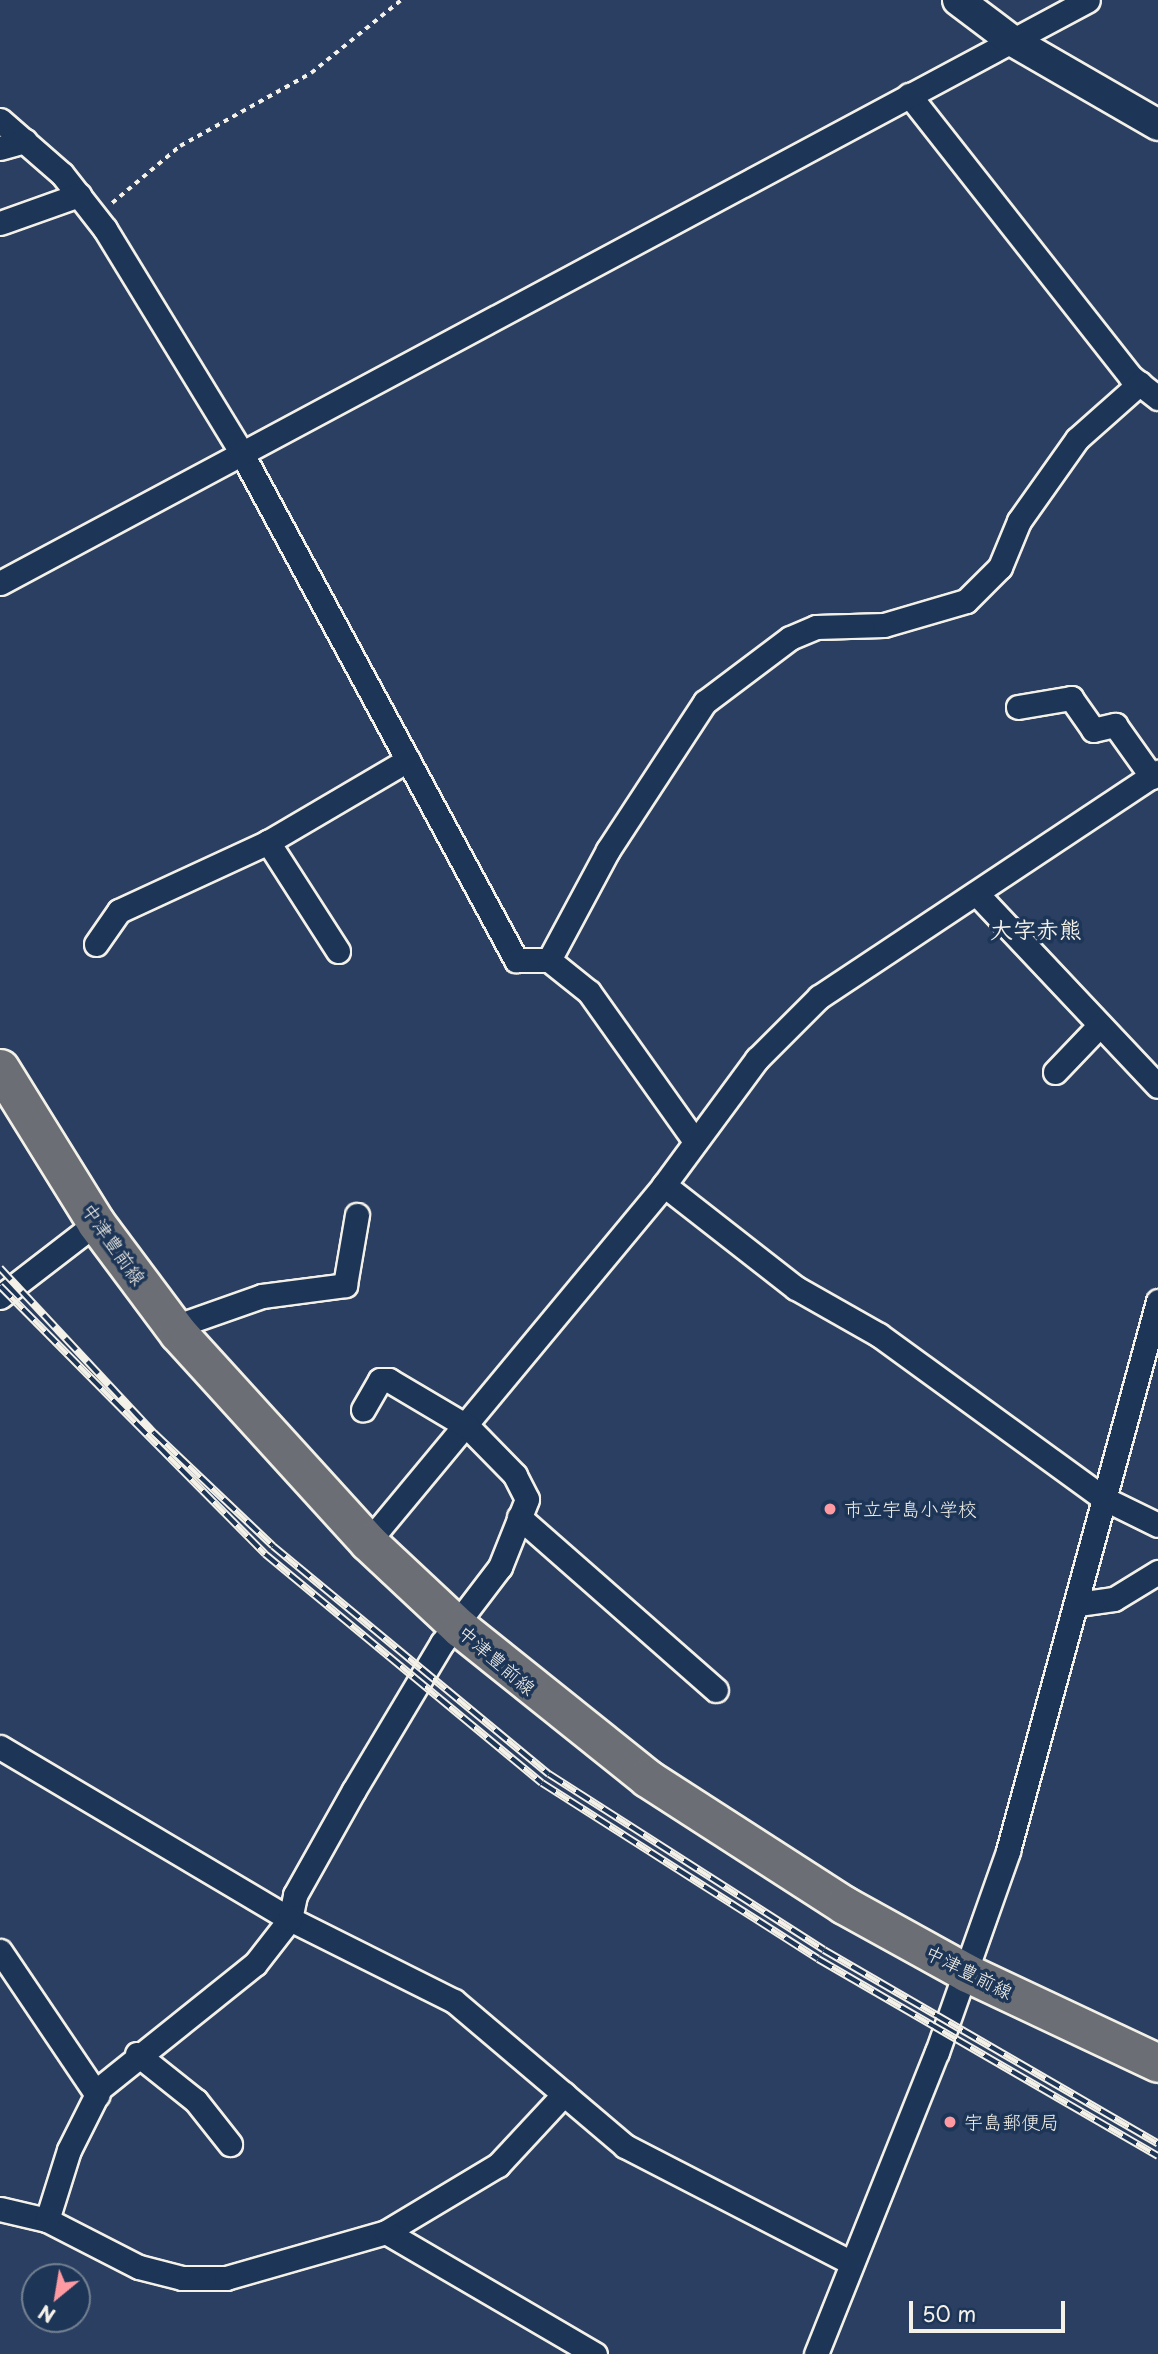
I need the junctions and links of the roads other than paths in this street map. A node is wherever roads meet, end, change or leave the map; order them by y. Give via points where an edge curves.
1 (958, 0) edge
2 (1088, 0) edge
3 (1011, 40) junction
4 (909, 95) junction
5 (0, 120) edge
6 (1158, 125) edge
7 (25, 141) junction
8 (0, 148) edge
9 (79, 195) junction
10 (0, 223) edge
11 (1140, 383) junction
12 (1158, 398) edge
13 (241, 452) junction
14 (0, 583) edge
15 (1018, 707) dead end
16 (408, 760) junction
17 (1155, 775) edge
18 (268, 842) junction
19 (976, 893) junction
20 (96, 944) dead end
21 (338, 951) dead end
22 (549, 960) junction
23 (1099, 1026) junction
24 (0, 1068) edge
25 (1055, 1072) dead end
26 (1158, 1086) edge
27 (695, 1142) junction
28 (664, 1185) junction
29 (357, 1215) dead end
30 (96, 1223) junction
31 (0, 1297) edge
32 (1158, 1301) edge
33 (174, 1327) junction
34 (363, 1409) dead end
35 (468, 1427) junction
36 (1103, 1498) junction
37 (519, 1517) junction
38 (1158, 1525) edge
39 (368, 1542) junction
40 (1158, 1572) edge
41 (1078, 1604) junction
42 (460, 1628) junction
43 (716, 1690) dead end
44 (0, 1747) edge
45 (290, 1919) junction
46 (0, 1951) edge
47 (967, 1973) junction
48 (137, 2054) junction
49 (1158, 2063) edge
50 (565, 2094) junction
51 (97, 2095) junction
52 (230, 2144) dead end
53 (0, 2210) edge
54 (47, 2220) junction
55 (386, 2232) junction
56 (850, 2262) junction
57 (568, 2347) edge
58 (596, 2354) edge
59 (816, 2354) edge

1 - 3 street
2 - 3 street
3 - 4 street
3 - 6 street
4 - 11 street
4 - 13 street
5 - 7 street
7 - 8 street
7 - 9 street
9 - 10 street
9 - 13 street via 105,229
11 - 12 street
11 - 22 street via 1077,439 1019,521 1000,567 966,601 884,625 816,627 790,638 705,702 608,850
13 - 14 street
13 - 16 street
15 - 17 street via 1071,698 1093,730 1115,725
16 - 18 street
16 - 22 street via 516,960
17 - 19 street
18 - 20 street via 118,911
18 - 21 street
19 - 23 street
19 - 27 street via 819,997 757,1059
22 - 27 street via 589,992
23 - 25 street
23 - 26 street
24 - 30 main road, 中津豊前線
27 - 28 street
28 - 35 street
28 - 36 street via 796,1287 880,1335
29 - 33 street via 345,1285 262,1296
30 - 31 street
30 - 33 main road, 中津豊前線
32 - 36 street
33 - 39 main road, 中津豊前線
34 - 35 street via 380,1380 389,1380
35 - 37 street via 515,1475 527,1499
35 - 39 street
36 - 38 street
36 - 41 street
37 - 42 street via 500,1567
37 - 43 street
39 - 42 main road, 中津豊前線
40 - 41 street via 1114,1599
41 - 47 street
42 - 45 street via 442,1643 354,1790 295,1895
42 - 47 main road, 中津豊前線 via 647,1778 844,1905
44 - 45 street
45 - 48 street via 255,1964
45 - 50 street via 454,2001
46 - 51 street
47 - 49 main road, 中津豊前線
47 - 56 street
48 - 51 street
48 - 52 street via 196,2101
50 - 55 street via 498,2165
50 - 56 street via 625,2146
51 - 54 street via 69,2150
53 - 54 street
54 - 55 street via 139,2267 182,2278 226,2278
55 - 57 street
56 - 59 street
57 - 58 street

